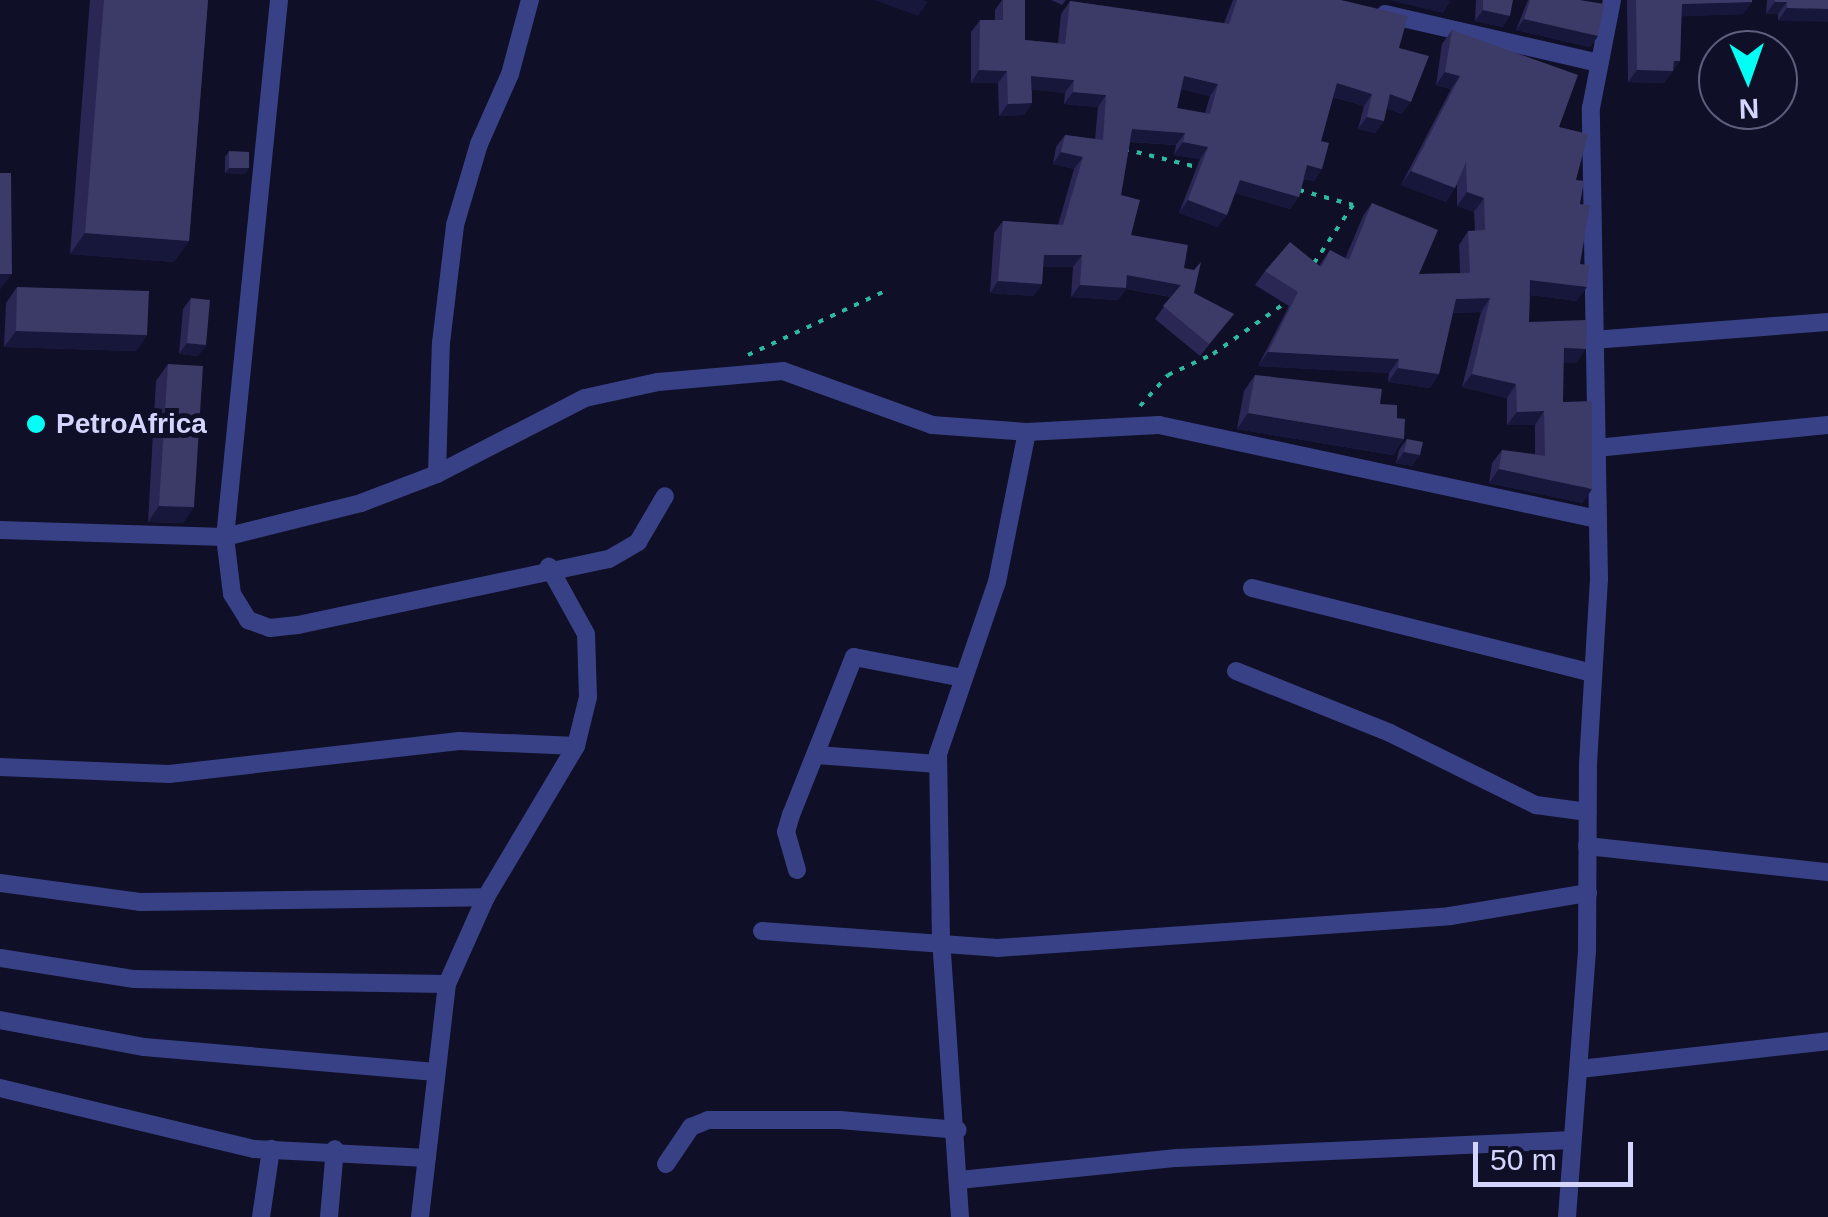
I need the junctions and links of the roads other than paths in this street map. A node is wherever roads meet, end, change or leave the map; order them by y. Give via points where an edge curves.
1 (280, 0) edge
2 (530, 0) edge
3 (1612, 0) edge
4 (1368, 10) edge
5 (1599, 64) junction
6 (1828, 322) edge
7 (1593, 340) junction
8 (1828, 425) edge
9 (1027, 432) junction
10 (1596, 448) junction
11 (437, 474) junction
12 (665, 496) dead end
13 (1598, 520) junction
14 (0, 530) edge
15 (225, 537) junction
16 (548, 567) junction
17 (1252, 588) dead end
18 (1236, 671) dead end
19 (1593, 673) junction
20 (964, 678) junction
21 (576, 746) junction
22 (817, 755) junction
23 (938, 764) junction
24 (0, 767) edge
25 (1588, 812) junction
26 (1588, 846) junction
27 (797, 870) dead end
28 (1828, 872) edge
29 (0, 883) edge
30 (1588, 893) junction
31 (486, 897) junction
32 (762, 931) dead end
33 (942, 942) junction
34 (0, 958) edge
35 (447, 984) junction
36 (0, 1020) edge
37 (1828, 1041) edge
38 (1580, 1069) junction
39 (434, 1072) junction
40 (0, 1088) edge
41 (958, 1130) junction
42 (1572, 1140) junction
43 (335, 1148) junction
44 (271, 1149) junction
45 (427, 1158) junction
46 (666, 1164) dead end
47 (959, 1180) junction
48 (262, 1217) edge
49 (329, 1217) edge
50 (420, 1217) edge
51 (960, 1217) edge
52 (1567, 1217) edge

1 - 15 street
2 - 11 street via 455,225 441,343
3 - 5 street
4 - 5 street
5 - 7 street via 1589,177
6 - 7 street
7 - 10 street
8 - 10 street
9 - 11 street via 932,424 783,371 733,374 585,398
9 - 13 street via 1137,425 1305,452
9 - 20 street via 997,582
10 - 13 street
11 - 15 street via 361,503
12 - 16 street via 638,542 609,558
13 - 19 street
14 - 15 street
15 - 16 street via 232,594 248,620 270,628 461,594
16 - 21 street via 586,634 588,697
17 - 19 street
18 - 25 street via 1390,733 1536,805
19 - 25 street
20 - 22 street via 854,657
20 - 23 street via 939,743
21 - 24 street via 459,740 169,774
21 - 31 street
22 - 23 street
22 - 27 street via 786,832
23 - 33 street
25 - 26 street
26 - 28 street
26 - 30 street
29 - 31 street via 140,902
30 - 33 street via 1450,916 997,948
30 - 38 street
31 - 35 street
32 - 33 street
33 - 41 street
34 - 35 street via 134,979
35 - 39 street
36 - 39 street via 144,1047
37 - 38 street
38 - 42 street
39 - 45 street
40 - 44 street
41 - 46 street via 840,1120 708,1120 692,1127
41 - 47 street
42 - 47 street via 1227,1155
42 - 52 street
43 - 44 street
43 - 45 street
43 - 49 street
44 - 48 street
45 - 50 street
47 - 51 street

